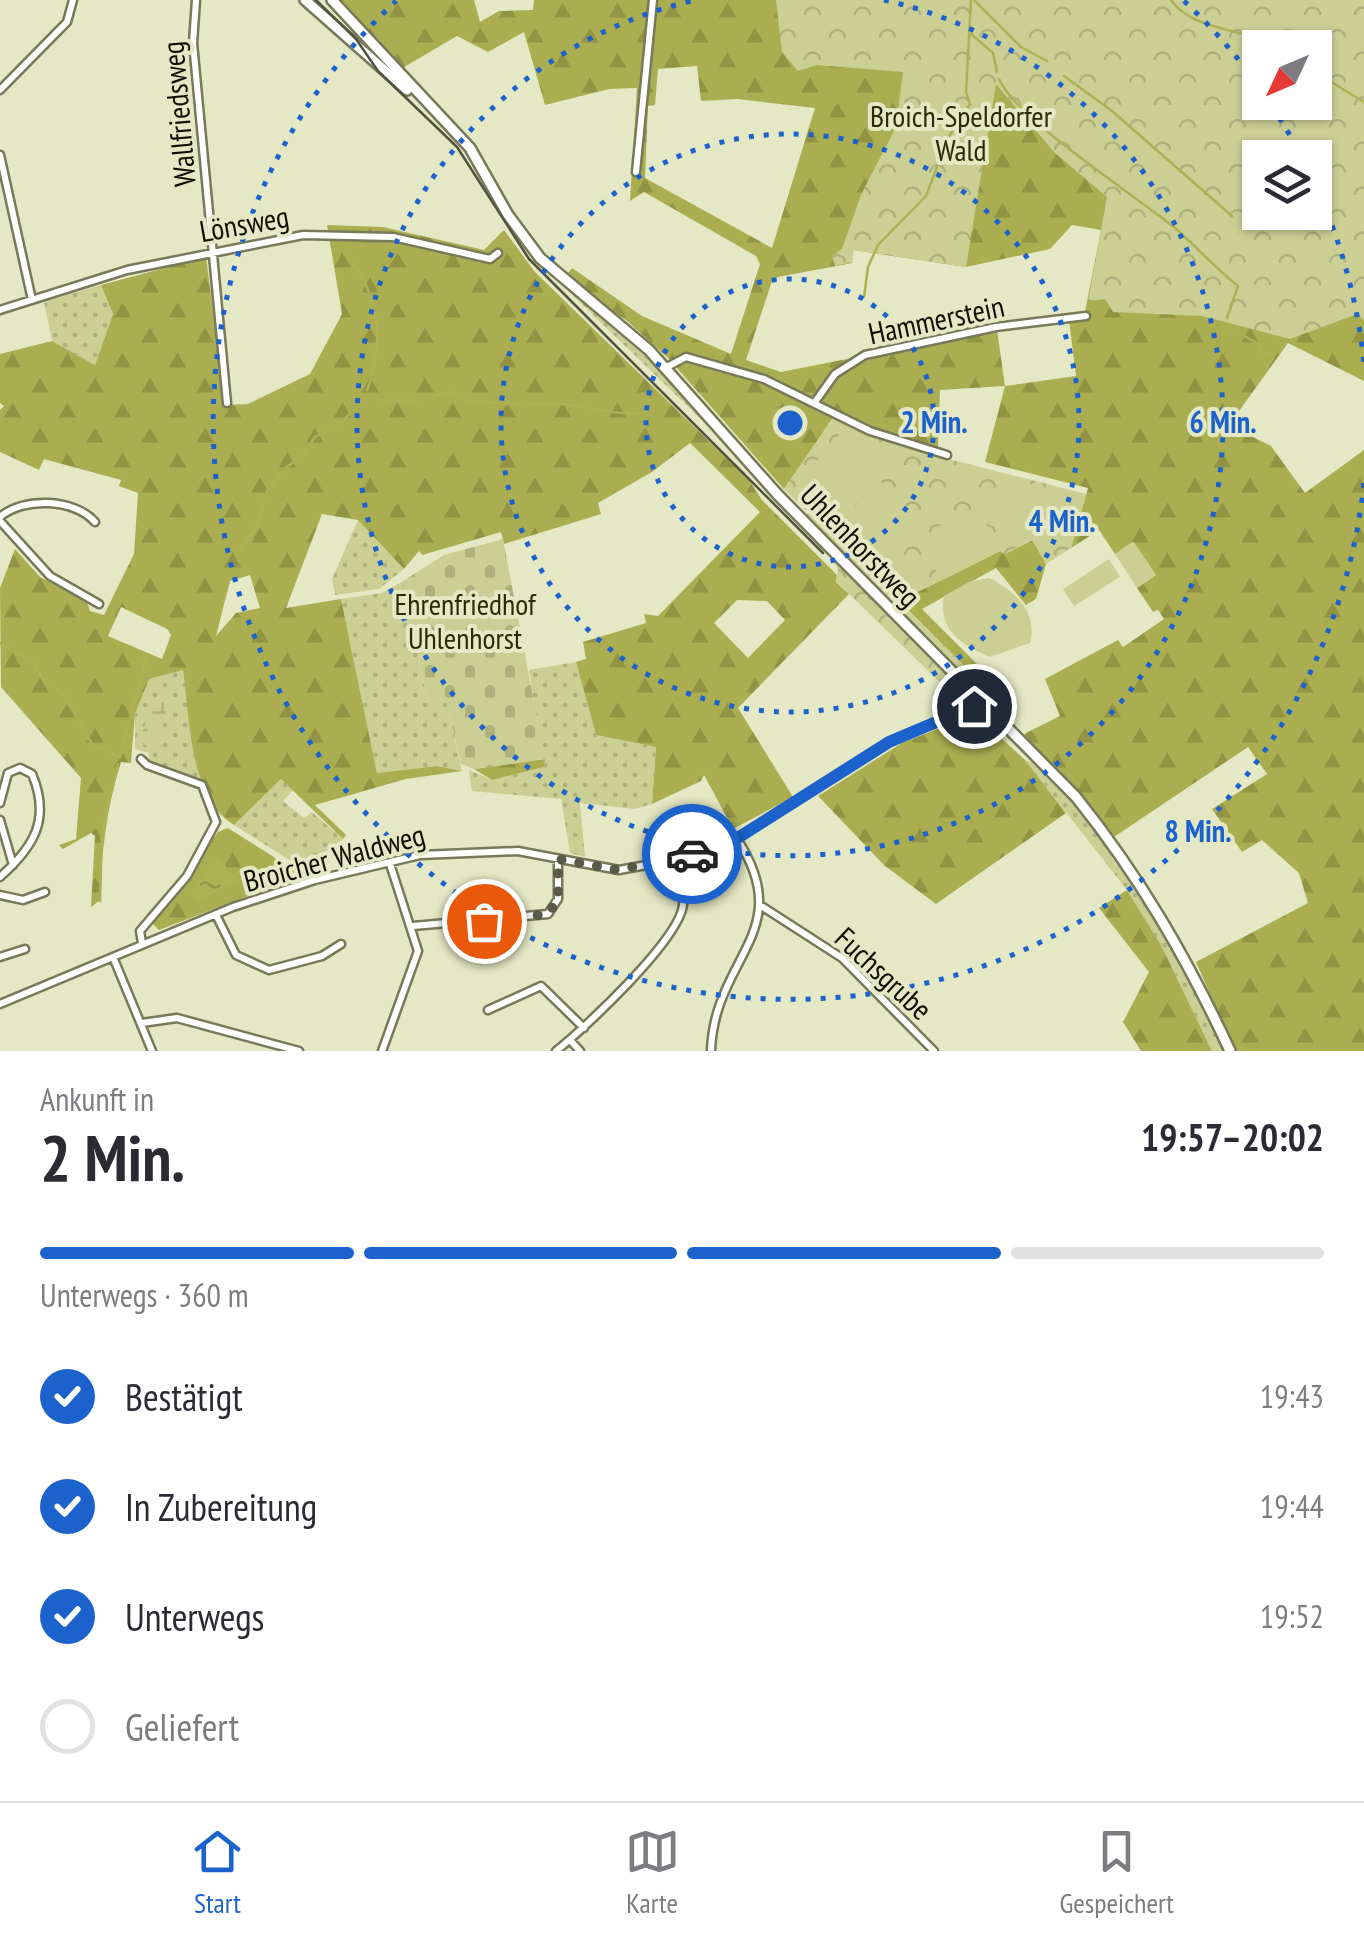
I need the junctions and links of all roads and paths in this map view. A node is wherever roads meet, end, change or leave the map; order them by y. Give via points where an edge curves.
1 (73, 0) edge
2 (196, 0) edge
3 (305, 0) edge
4 (653, 0) edge
5 (334, 1) edge
6 (0, 90) edge
7 (422, 100) junction
8 (0, 155) edge
9 (636, 172) dead end
10 (212, 252) junction
11 (498, 253) dead end
12 (32, 300) junction
13 (0, 310) edge
14 (1086, 316) dead end
15 (665, 368) junction
16 (815, 402) junction
17 (226, 403) dead end
18 (947, 455) dead end
19 (0, 519) edge
20 (96, 522) dead end
21 (99, 604) dead end
22 (983, 702) junction
23 (141, 759) dead end
24 (0, 803) edge
25 (0, 820) edge
26 (736, 839) junction
27 (558, 859) junction
28 (674, 860) junction
29 (390, 864) junction
30 (14, 866) junction
31 (0, 877) edge
32 (45, 892) dead end
33 (0, 894) edge
34 (763, 908) junction
35 (216, 914) junction
36 (413, 926) junction
37 (142, 943) junction
38 (341, 944) dead end
39 (25, 949) dead end
40 (0, 957) edge
41 (113, 957) junction
42 (0, 1004) edge
43 (488, 1010) dead end
44 (142, 1023) junction
45 (584, 1028) junction
46 (570, 1040) junction
47 (152, 1051) edge
48 (299, 1051) edge
49 (382, 1051) edge
50 (556, 1051) edge
51 (580, 1051) edge
52 (711, 1051) edge
53 (934, 1051) edge
54 (1230, 1051) edge

1 - 6 street via 68,22
2 - 10 street, Wallfriedsweg via 193,43
3 - 7 main road, Uhlenhorstweg
4 - 9 street
5 - 7 main road, Uhlenhorstweg
7 - 15 main road, Uhlenhorstweg via 478,158 508,216 540,258
8 - 12 street
10 - 11 street, Lönsweg via 303,235 361,234 490,259
10 - 12 street, Lönsweg
10 - 17 street, Wallfriedsweg
12 - 13 street, Lönsweg
14 - 16 street, Hammerstein via 866,355 836,374
15 - 16 street via 686,357 764,378
15 - 22 main road, Uhlenhorstweg via 778,495
16 - 18 street via 904,445
19 - 20 street via 19,505 36,503 72,508
19 - 21 street via 50,576
22 - 26 street, Broicher Waldweg via 889,742
22 - 54 main road, Uhlenhorstweg via 1118,850 1169,927
23 - 37 street, Broicher Waldweg via 202,785 216,822 186,876 140,931
24 - 30 street via 8,773 20,768 32,774 40,822
25 - 30 street
26 - 28 street, Broicher Waldweg
26 - 34 street via 753,864
27 - 28 street, Broicher Waldweg via 618,870
27 - 29 street, Broicher Waldweg via 448,850
27 - 36 street via 558,899 548,914
28 - 45 street via 683,899 674,926
29 - 35 street, Broicher Waldweg via 302,884
29 - 36 street
30 - 31 street
32 - 33 street via 23,900
34 - 52 street via 716,1012
34 - 53 street, Fuchsgrube via 842,958
35 - 37 street, Broicher Waldweg
35 - 38 street via 236,955 268,970
36 - 49 street via 416,960
37 - 41 street, Broicher Waldweg
39 - 40 street
41 - 42 street, Broicher Waldweg
41 - 44 street
43 - 45 street via 541,986
44 - 47 street
44 - 48 street via 178,1018
45 - 46 street
46 - 50 street
46 - 51 street

